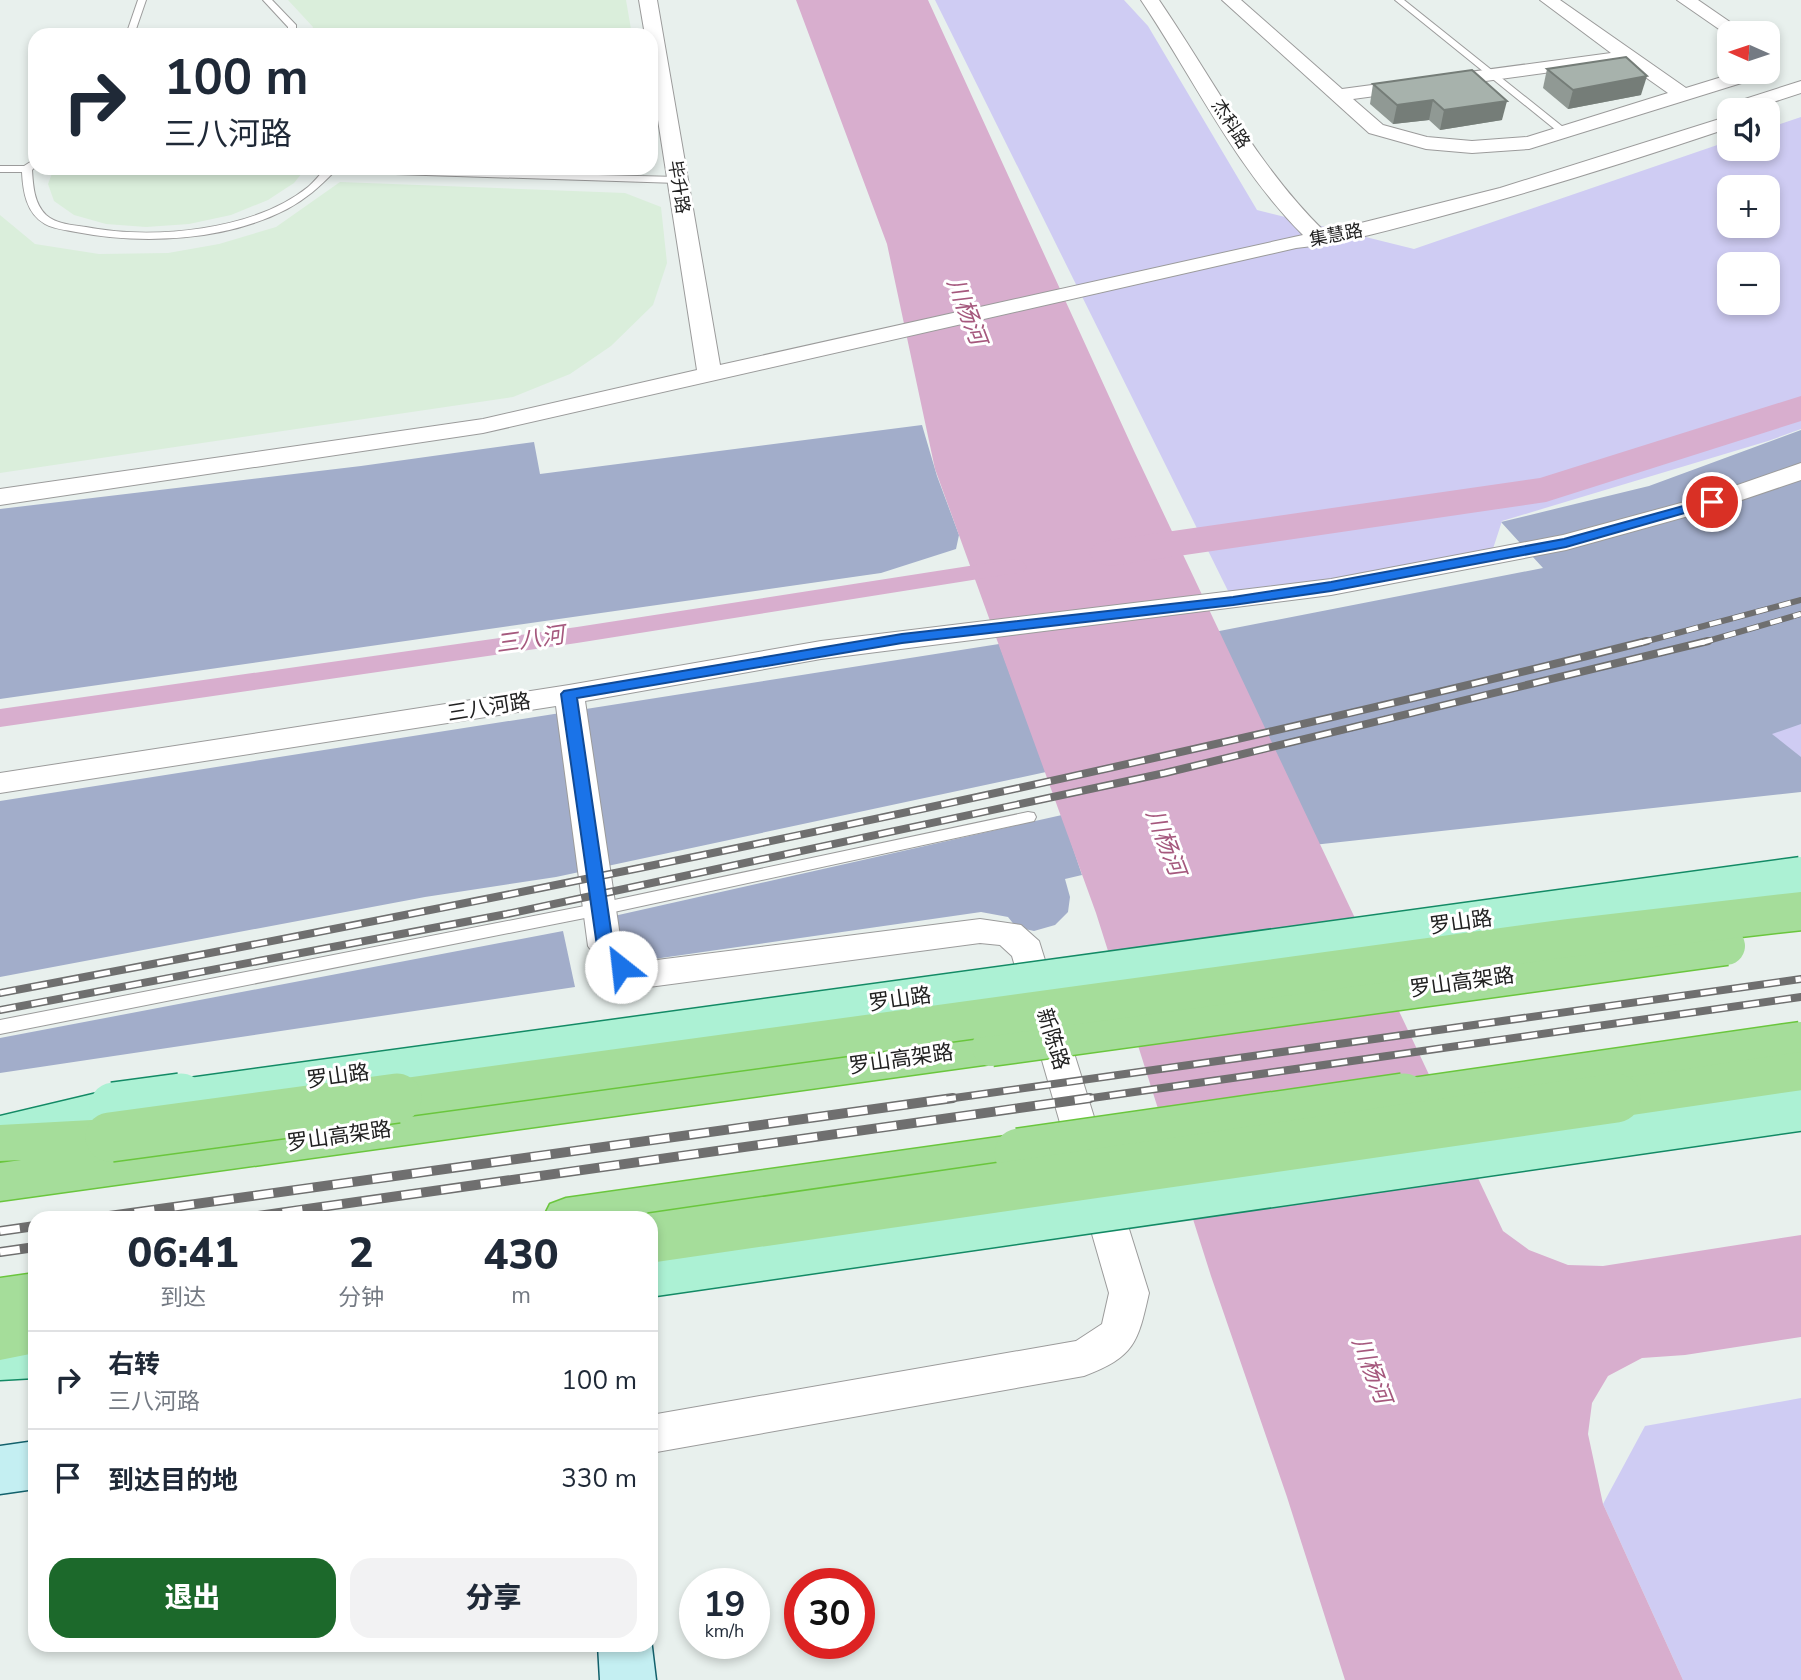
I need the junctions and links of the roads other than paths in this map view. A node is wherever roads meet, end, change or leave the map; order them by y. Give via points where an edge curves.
1 (142, 0) edge
2 (267, 0) edge
3 (649, 0) edge
4 (1150, 0) edge
5 (1162, 0) edge
6 (1235, 0) edge
7 (1399, 0) edge
8 (1549, 0) edge
9 (1686, 0) edge
10 (1718, 21) edge
11 (132, 28) edge
12 (293, 28) edge
13 (654, 28) edge
14 (1627, 55) junction
15 (658, 56) edge
16 (1492, 74) junction
17 (1718, 84) edge
18 (1801, 87) edge
19 (1339, 95) junction
20 (1683, 95) junction
21 (1767, 98) edge
22 (1801, 98) edge
23 (1780, 105) edge
24 (1717, 114) edge
25 (1717, 126) edge
26 (1565, 133) junction
27 (28, 165) edge
28 (0, 169) edge
29 (30, 175) edge
30 (326, 175) edge
31 (521, 175) edge
32 (678, 180) junction
33 (1317, 236) junction
34 (709, 373) junction
35 (1801, 471) edge
36 (0, 497) edge
37 (569, 694) junction
38 (8, 782) edge
39 (1028, 817) dead end
40 (1801, 876) edge
41 (600, 909) junction
42 (1801, 911) edge
43 (1801, 935) edge
44 (0, 1027) edge
45 (1801, 1041) edge
46 (1801, 1071) edge
47 (1801, 1106) edge
48 (112, 1122) junction
49 (0, 1134) edge
50 (0, 1143) edge
51 (0, 1182) edge
52 (615, 1211) edge
53 (658, 1237) edge
54 (658, 1271) edge
55 (28, 1295) edge
56 (0, 1299) edge
57 (28, 1332) edge
58 (0, 1338) edge
59 (28, 1356) edge
60 (0, 1358) edge
61 (658, 1433) edge
62 (28, 1466) edge
63 (0, 1470) edge
64 (626, 1652) edge
65 (628, 1680) edge

1 - 11 lane
2 - 12 lane
3 - 13 street, 毕升路
4 - 33 street, 杰科路 via 1244,145 1294,215
5 - 33 street, 杰科路
6 - 19 street
7 - 16 lane
8 - 14 street
9 - 10 street
14 - 16 street
14 - 20 street
15 - 32 street, 毕升路
16 - 19 street
16 - 26 lane
17 - 20 street
18 - 21 street, 集慧路
19 - 26 street via 1381,132 1426,143 1502,146
20 - 26 street
22 - 23 street
24 - 33 street, 集慧路
25 - 33 street, 集慧路 via 1507,193
27 - 28 lane
29 - 30 lane via 29,200 48,222 130,236 172,235 257,217 311,189
31 - 32 lane
32 - 34 street, 毕升路
33 - 34 street
34 - 36 street via 483,426
35 - 37 street, 三八河路 via 1712,502 1566,542 1426,570 1233,601 821,650
37 - 38 street, 三八河路
37 - 41 street, 新陈路
39 - 41 lane
40 - 48 main road, 罗山路, bridge
41 - 44 lane
41 - 61 street, 新陈路 via 605,946 621,967 649,974 980,931 1009,934 1027,950 1129,1293 1120,1334 1084,1358
42 - 48 highway, bridge
43 - 51 highway, 罗山高架路, bridge
45 - 52 highway, bridge
46 - 53 highway, bridge
47 - 54 main road, bridge
48 - 49 main road, 罗山路
48 - 50 highway
55 - 56 highway
57 - 58 highway
59 - 60 main road
62 - 63 street
64 - 65 street

